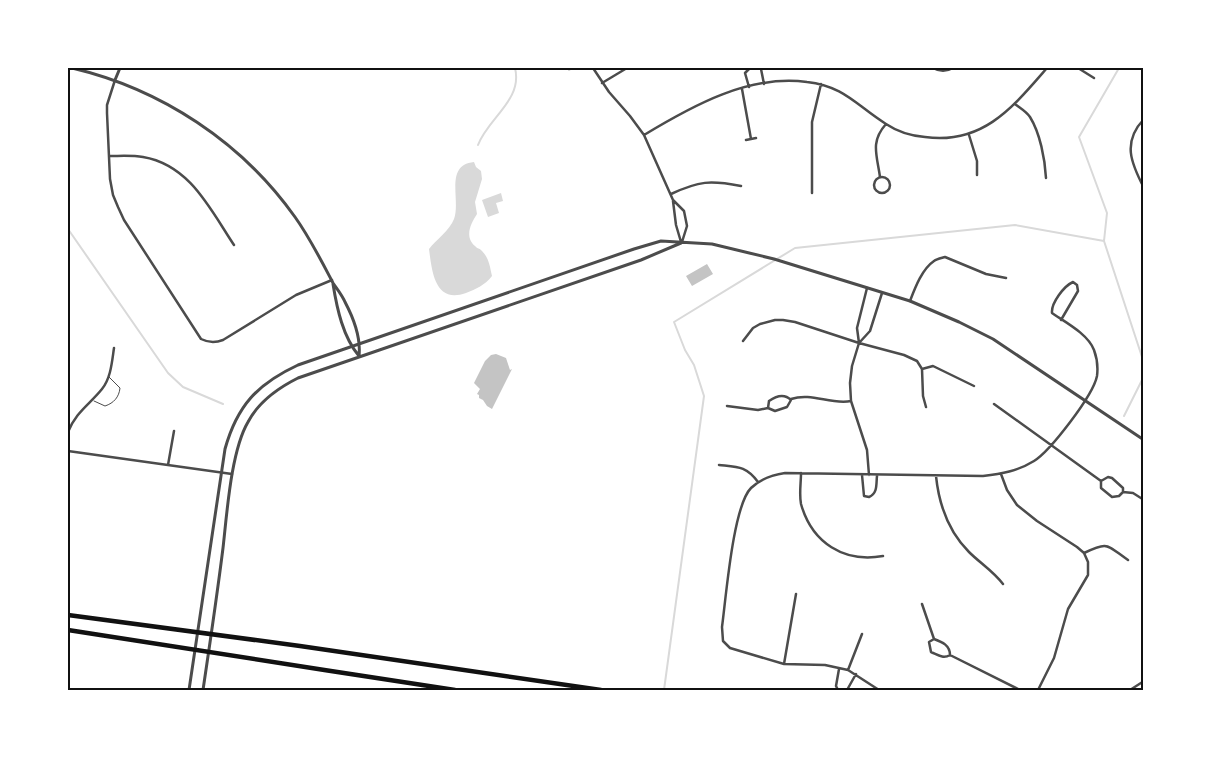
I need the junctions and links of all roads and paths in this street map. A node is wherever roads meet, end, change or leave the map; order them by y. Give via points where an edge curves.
1 (72, 68) edge
2 (120, 68) edge
3 (564, 68) edge
4 (576, 68) edge
5 (593, 68) edge
6 (627, 68) edge
7 (750, 68) edge
8 (759, 68) edge
9 (933, 68) edge
10 (953, 68) edge
11 (1047, 68) edge
12 (1078, 68) edge
13 (1094, 78) dead end
14 (115, 80) junction
15 (602, 83) junction
16 (764, 84) junction
17 (821, 84) junction
18 (749, 87) junction
19 (742, 89) junction
20 (1015, 104) junction
21 (1144, 119) edge
22 (886, 124) junction
23 (644, 135) junction
24 (970, 135) junction
25 (756, 138) dead end
26 (751, 139) junction
27 (746, 140) dead end
28 (109, 156) junction
29 (977, 175) dead end
30 (880, 177) junction
31 (1046, 178) dead end
32 (741, 186) dead end
33 (1144, 188) edge
34 (812, 193) dead end
35 (671, 194) junction
36 (673, 200) junction
37 (682, 243) junction
38 (234, 244) dead end
39 (1006, 278) dead end
40 (333, 282) junction
41 (866, 288) junction
42 (882, 293) junction
43 (910, 300) junction
44 (1061, 320) junction
45 (743, 342) dead end
46 (859, 342) junction
47 (360, 344) junction
48 (351, 347) junction
49 (114, 348) dead end
50 (359, 356) junction
51 (922, 369) junction
52 (108, 377) junction
53 (974, 386) dead end
54 (92, 399) junction
55 (791, 400) junction
56 (1084, 400) junction
57 (851, 401) junction
58 (994, 404) dead end
59 (727, 406) dead end
60 (926, 407) dead end
61 (768, 408) junction
62 (174, 431) dead end
63 (68, 432) edge
64 (1144, 440) edge
65 (1051, 446) junction
66 (68, 451) edge
67 (168, 465) junction
68 (720, 465) dead end
69 (221, 472) junction
70 (801, 472) junction
71 (233, 474) junction
72 (1001, 474) junction
73 (862, 475) junction
74 (869, 475) junction
75 (877, 476) junction
76 (936, 476) junction
77 (1101, 481) junction
78 (758, 482) junction
79 (1123, 492) junction
80 (1144, 500) edge
81 (1084, 553) junction
82 (884, 556) dead end
83 (1128, 560) dead end
84 (1003, 584) dead end
85 (796, 594) dead end
86 (922, 604) dead end
87 (68, 615) edge
88 (68, 630) edge
89 (198, 633) junction
90 (862, 634) dead end
91 (212, 636) junction
92 (934, 640) junction
93 (195, 651) junction
94 (208, 653) junction
95 (950, 655) junction
96 (784, 664) junction
97 (840, 669) junction
98 (848, 670) junction
99 (856, 674) junction
100 (1144, 681) edge
101 (189, 690) edge
102 (203, 690) edge
103 (455, 690) edge
104 (601, 690) edge
105 (838, 690) edge
106 (847, 690) edge
107 (879, 690) edge
108 (1020, 690) edge
109 (1038, 690) edge
110 (1130, 690) edge

1 - 14 street
2 - 14 street
3 - 4 street
5 - 15 street
6 - 15 street
7 - 18 street via 745,73
8 - 16 street
9 - 10 street via 939,71
11 - 20 street
12 - 13 street
14 - 28 street via 107,105
14 - 40 street via 185,114 248,162 295,216
15 - 23 street
16 - 17 street via 798,81
16 - 18 street
17 - 22 street via 848,96
17 - 34 street via 812,122
18 - 19 street
19 - 23 street via 697,105
19 - 26 street
20 - 24 street via 989,125
20 - 31 street via 1033,124
21 - 33 street via 1133,132 1130,150
22 - 24 street via 908,134 931,138
22 - 30 street via 876,140
23 - 35 street
24 - 29 street
25 - 26 street
26 - 27 street
28 - 38 street via 143,156 179,172 196,187
28 - 40 street via 113,195 124,220 206,342 223,340 296,295
30 - 30 street via 874,182 874,188 882,194 888,192 890,184 886,178
32 - 35 street via 704,182
35 - 36 street
36 - 37 street
36 - 37 street via 684,211 687,226
37 - 41 street via 712,244 774,259
37 - 47 street via 662,241 634,249
37 - 50 street via 641,260
39 - 43 street via 986,274 945,257 934,260 928,267
40 - 47 street via 345,301
40 - 48 street
41 - 42 street
41 - 46 street via 857,328
42 - 43 street
42 - 46 street via 870,331
43 - 56 street via 994,339
44 - 44 street via 1078,291 1073,282 1067,285 1051,308
44 - 56 street via 1081,334 1093,349 1097,377
45 - 46 street via 753,328 775,320 795,322
46 - 51 street via 904,354 917,361
46 - 57 street via 852,366
47 - 48 street
47 - 50 street
48 - 50 street
48 - 69 street via 298,365 255,392 236,418
49 - 52 street
50 - 71 street via 298,378 264,400 241,436
51 - 53 street via 933,366
51 - 60 street
52 - 54 street
52 - 54 lane via 120,388 115,400 105,406
54 - 63 street via 76,416
55 - 57 street via 804,396
55 - 61 street via 788,407 780,410
55 - 61 street via 780,395 769,401
56 - 64 street
56 - 65 street
57 - 74 street via 867,450
58 - 65 street
59 - 61 street
62 - 67 street
65 - 72 street via 1033,462
65 - 77 street
66 - 67 street
67 - 69 street
68 - 78 street via 748,470
69 - 71 street
69 - 89 street
70 - 73 street
70 - 78 street via 778,474
70 - 82 street via 801,503 821,540 847,555
71 - 91 street
72 - 76 street
72 - 81 street via 1017,506
73 - 74 street
73 - 75 street via 862,490 864,496 869,497 876,491
74 - 75 street
75 - 76 street
76 - 84 street via 942,510 948,523 959,540
77 - 79 street via 1112,478
77 - 79 street via 1101,488 1112,497
78 - 96 street via 745,495 737,518 722,626 723,641 730,648
79 - 80 street via 1133,493
81 - 83 street via 1106,545
81 - 109 street via 1088,575 1068,609 1054,658
85 - 96 street
86 - 92 street
87 - 89 main road
88 - 93 main road
89 - 91 main road
89 - 93 street
90 - 98 street
91 - 94 street
91 - 104 main road
92 - 95 street via 947,646
92 - 95 street via 930,642 931,652 941,657
93 - 94 main road
93 - 101 street
94 - 102 street
94 - 103 main road
95 - 108 street
96 - 97 street via 825,665
97 - 98 street
97 - 105 street
98 - 99 street
99 - 106 street
99 - 107 street
100 - 110 street

